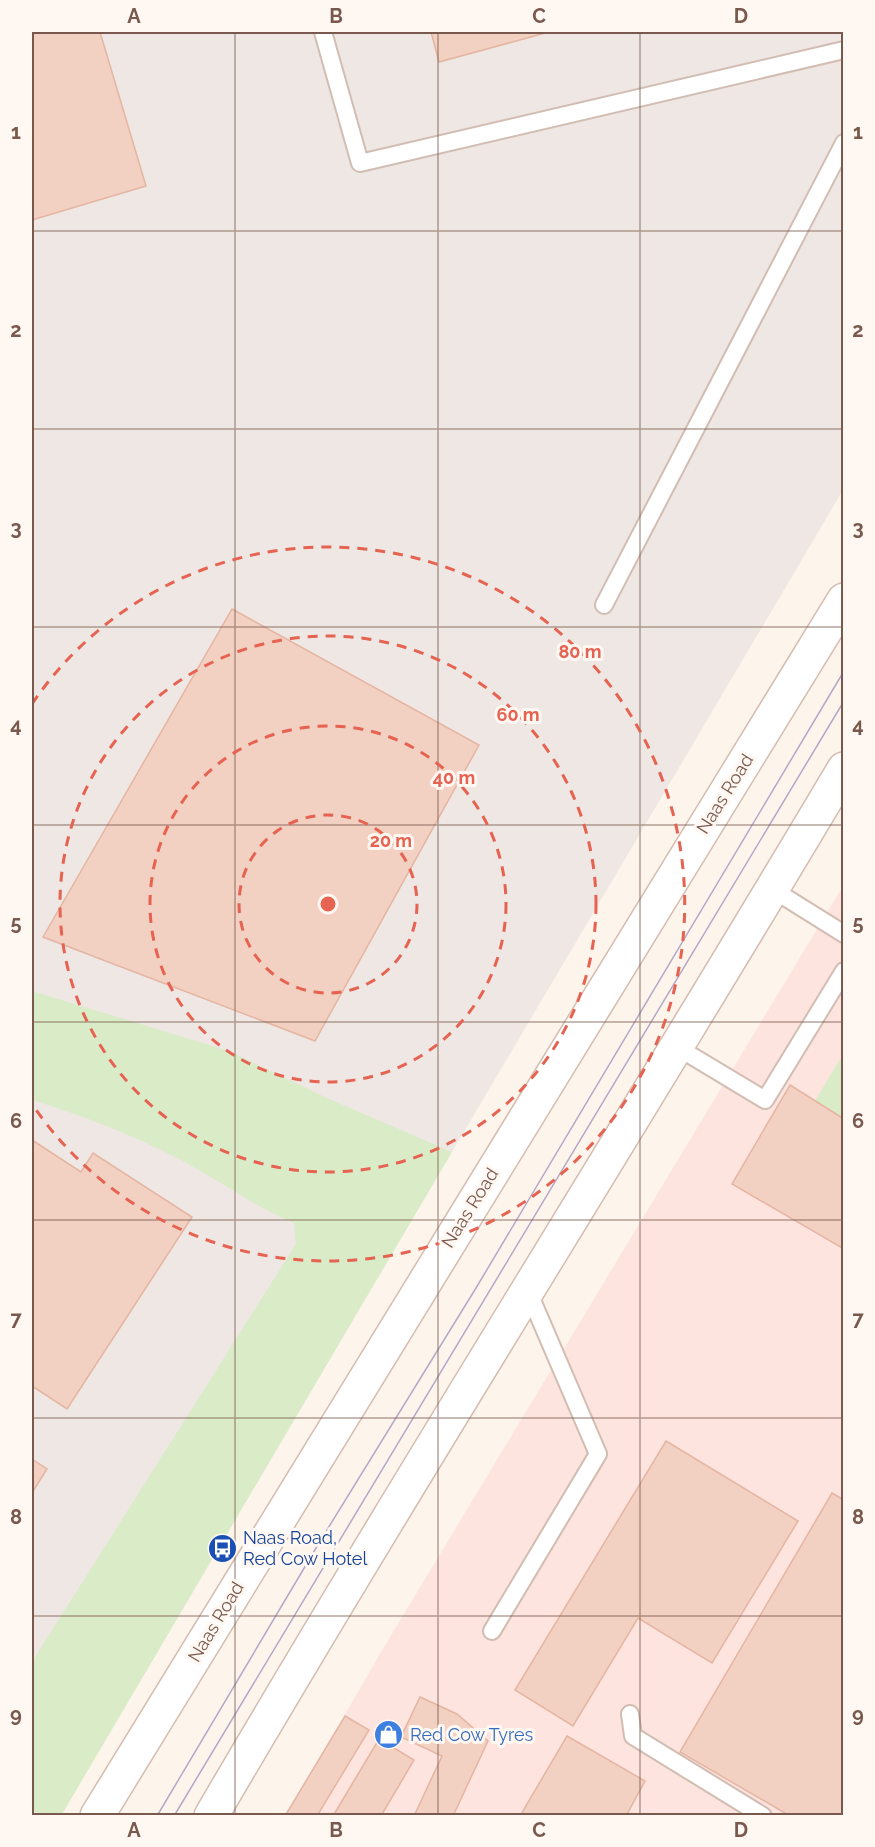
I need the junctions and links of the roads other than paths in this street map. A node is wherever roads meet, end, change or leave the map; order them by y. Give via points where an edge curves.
1 (323, 32) edge
2 (843, 50) edge
3 (843, 142) edge
4 (843, 600) edge
5 (604, 605) dead end
6 (843, 769) edge
7 (772, 889) junction
8 (843, 934) edge
9 (843, 971) edge
10 (677, 1047) junction
11 (528, 1291) junction
12 (492, 1631) dead end
13 (630, 1714) dead end
14 (97, 1815) edge
15 (212, 1815) edge
16 (763, 1815) edge

1 - 2 lane via 360,163
3 - 5 lane
4 - 14 main road, Naas Road
6 - 7 main road
7 - 8 lane
7 - 10 main road
9 - 10 lane via 765,1100
10 - 11 main road
11 - 12 lane via 598,1454
11 - 15 main road
13 - 16 lane via 633,1736

